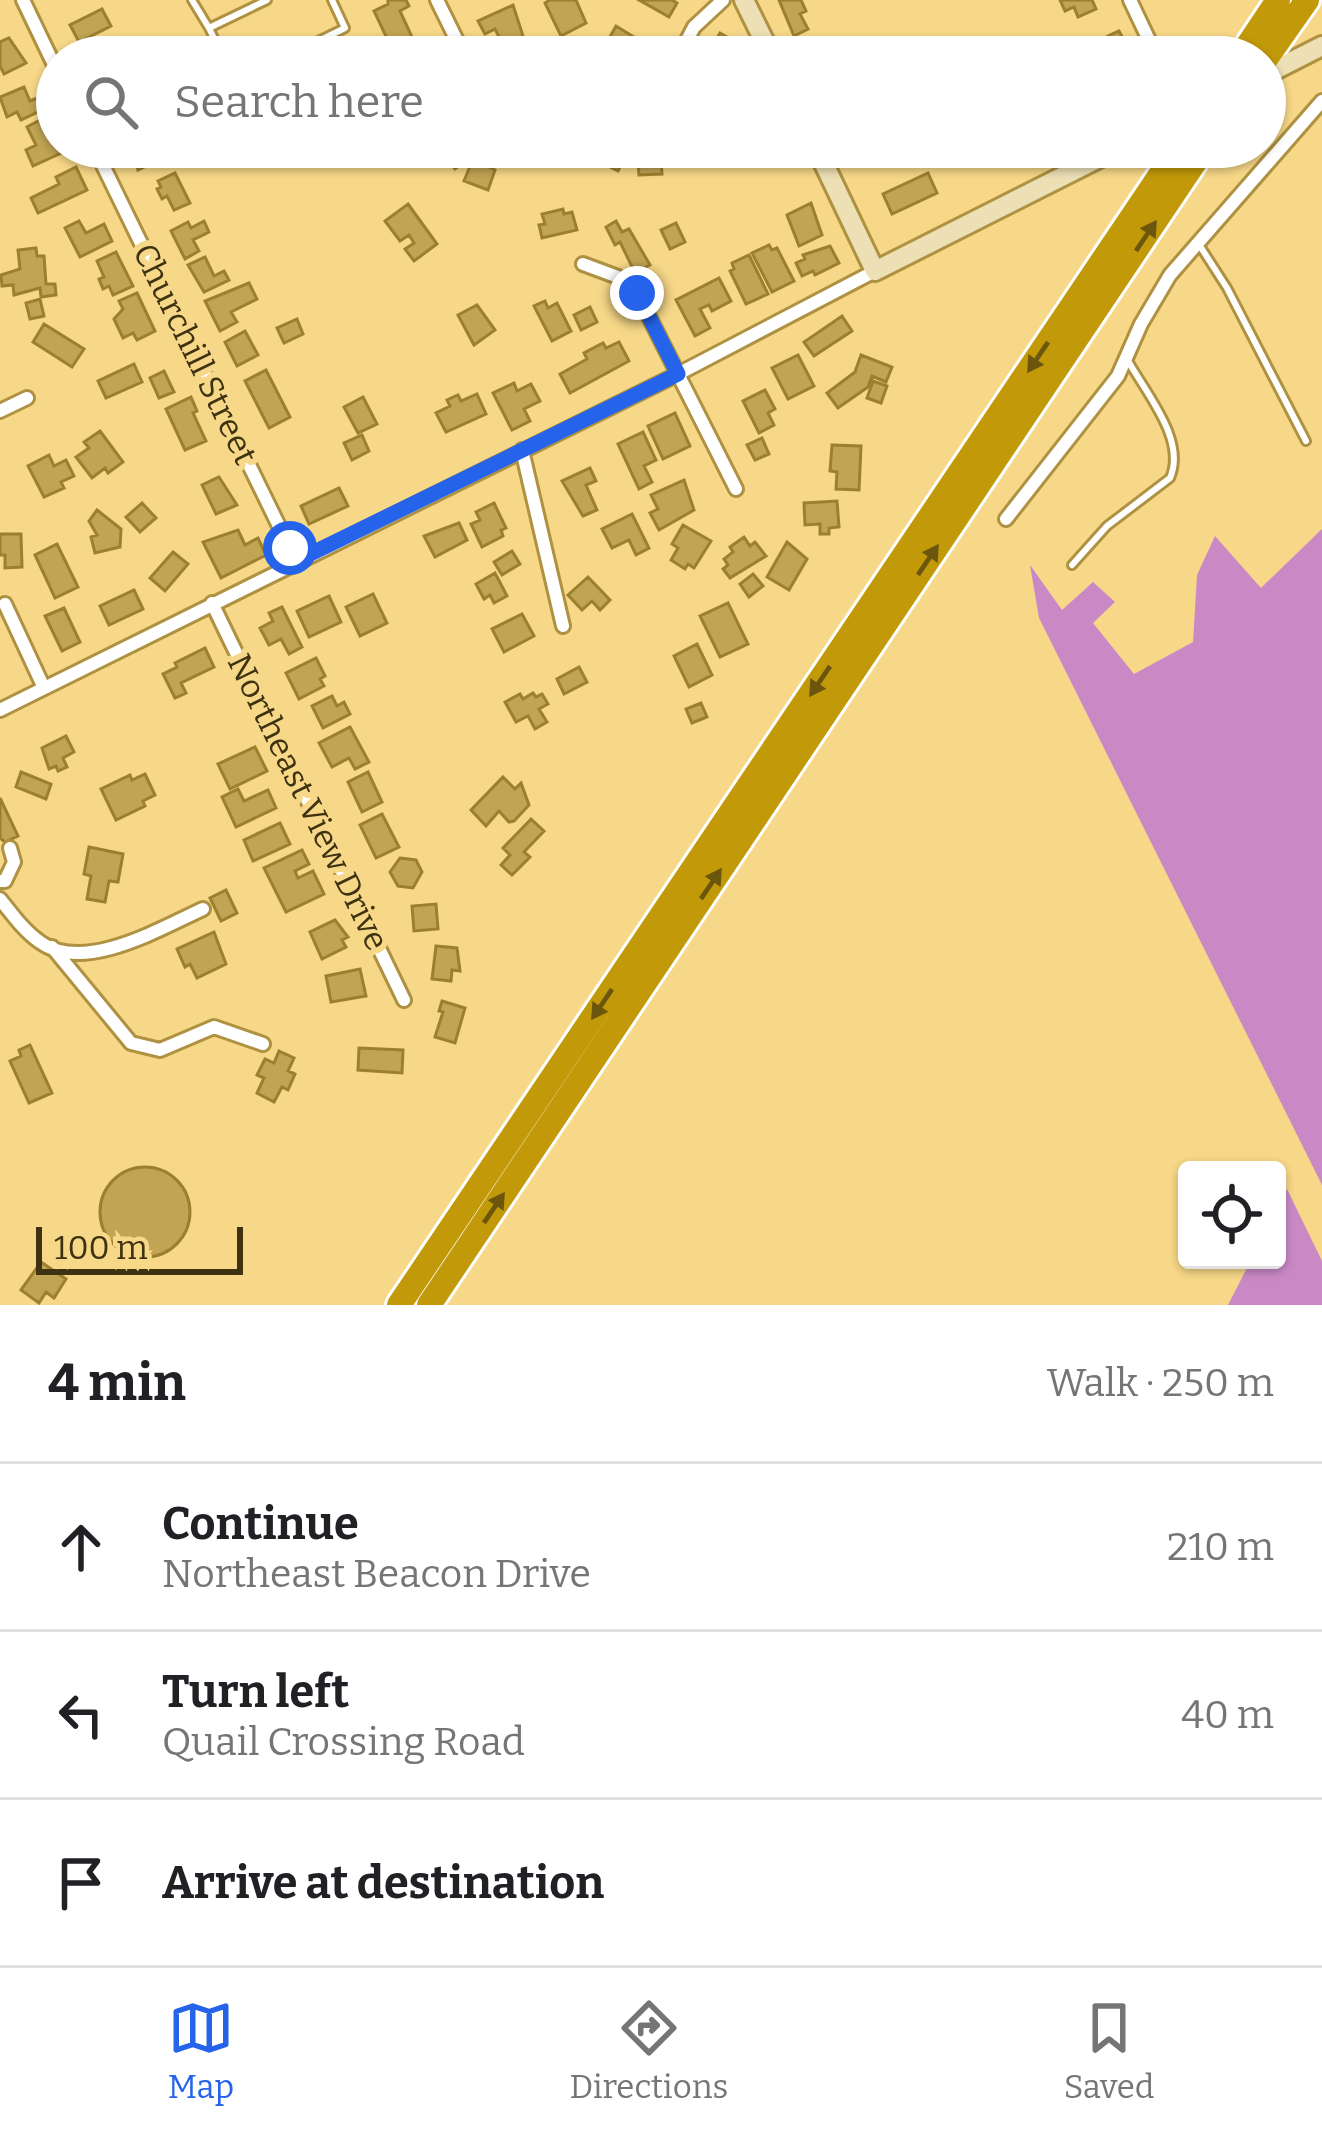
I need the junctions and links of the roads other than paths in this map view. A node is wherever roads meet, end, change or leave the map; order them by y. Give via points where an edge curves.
1 (22, 0) edge
2 (192, 0) edge
3 (268, 0) edge
4 (332, 0) edge
5 (437, 0) edge
6 (723, 0) edge
7 (744, 0) edge
8 (1130, 0) edge
9 (1294, 4) edge
10 (209, 28) junction
11 (40, 36) edge
12 (213, 36) edge
13 (329, 36) edge
14 (455, 36) edge
15 (689, 36) edge
16 (762, 36) edge
17 (1147, 36) edge
18 (1254, 36) edge
19 (1278, 36) edge
20 (1322, 46) edge
21 (1286, 64) edge
22 (1319, 112) edge
23 (1286, 148) edge
24 (104, 168) edge
25 (825, 168) edge
26 (1079, 168) edge
27 (1175, 168) edge
28 (1182, 168) edge
29 (1267, 168) edge
30 (1198, 243) junction
31 (583, 264) dead end
32 (875, 271) junction
33 (1127, 359) junction
34 (678, 374) junction
35 (27, 398) dead end
36 (0, 411) edge
37 (1306, 441) dead end
38 (522, 450) junction
39 (736, 489) dead end
40 (1006, 519) dead end
41 (296, 561) junction
42 (1072, 565) dead end
43 (212, 603) junction
44 (5, 604) dead end
45 (563, 626) dead end
46 (44, 688) junction
47 (0, 710) edge
48 (10, 848) dead end
49 (0, 880) edge
50 (0, 899) edge
51 (203, 909) dead end
52 (52, 947) junction
53 (404, 1000) dead end
54 (263, 1044) dead end
55 (399, 1305) edge
56 (429, 1305) edge

1 - 11 street
2 - 10 lane
3 - 10 lane
4 - 13 lane via 345,28
5 - 14 street
6 - 15 street
7 - 16 street
8 - 17 street
9 - 18 highway
9 - 19 highway
10 - 12 lane
20 - 21 street
22 - 23 street
24 - 41 street, Churchill Street
25 - 32 street
26 - 32 street
27 -> 55 highway via 1150,191
56 -> 28 highway
29 - 30 street
30 - 33 street via 1151,305
30 - 37 lane
31 - 34 street via 637,293
32 - 34 street
33 - 40 street
33 - 42 lane via 1173,442 1175,467
34 - 38 street
34 - 39 street
35 - 36 street
38 - 41 street
38 - 45 street
41 - 43 street
43 - 46 street
43 - 53 street, Northeast View Drive
44 - 46 street
46 - 47 street
48 - 49 street via 14,862
50 - 52 street
51 - 52 street via 112,949
52 - 54 street via 130,1043 160,1050 214,1027

